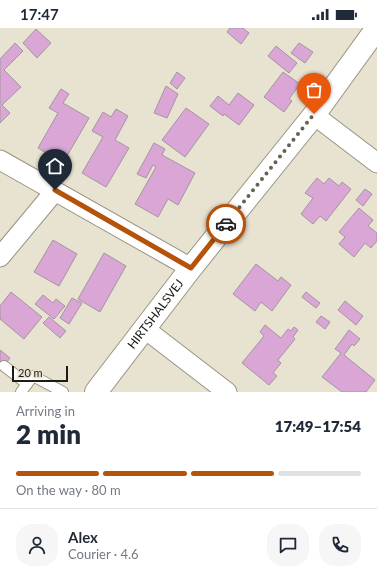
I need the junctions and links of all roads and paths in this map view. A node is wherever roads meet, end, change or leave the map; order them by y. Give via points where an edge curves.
1 (377, 28) edge
2 (314, 114) junction
3 (0, 160) edge
4 (377, 163) edge
5 (55, 190) junction
6 (0, 257) edge
7 (191, 268) junction
8 (145, 329) junction
9 (4, 366) dead end
10 (24, 388) edge
11 (220, 390) edge
12 (63, 392) edge
13 (96, 392) edge

1 - 2 street, HIRTSHALSVEJ
2 - 4 street
2 - 7 street, HIRTSHALSVEJ
3 - 5 street
5 - 6 street
5 - 7 street
7 - 8 street, HIRTSHALSVEJ
8 - 11 street
8 - 13 street, HIRTSHALSVEJ
9 - 10 lane
10 - 12 lane via 34,376

